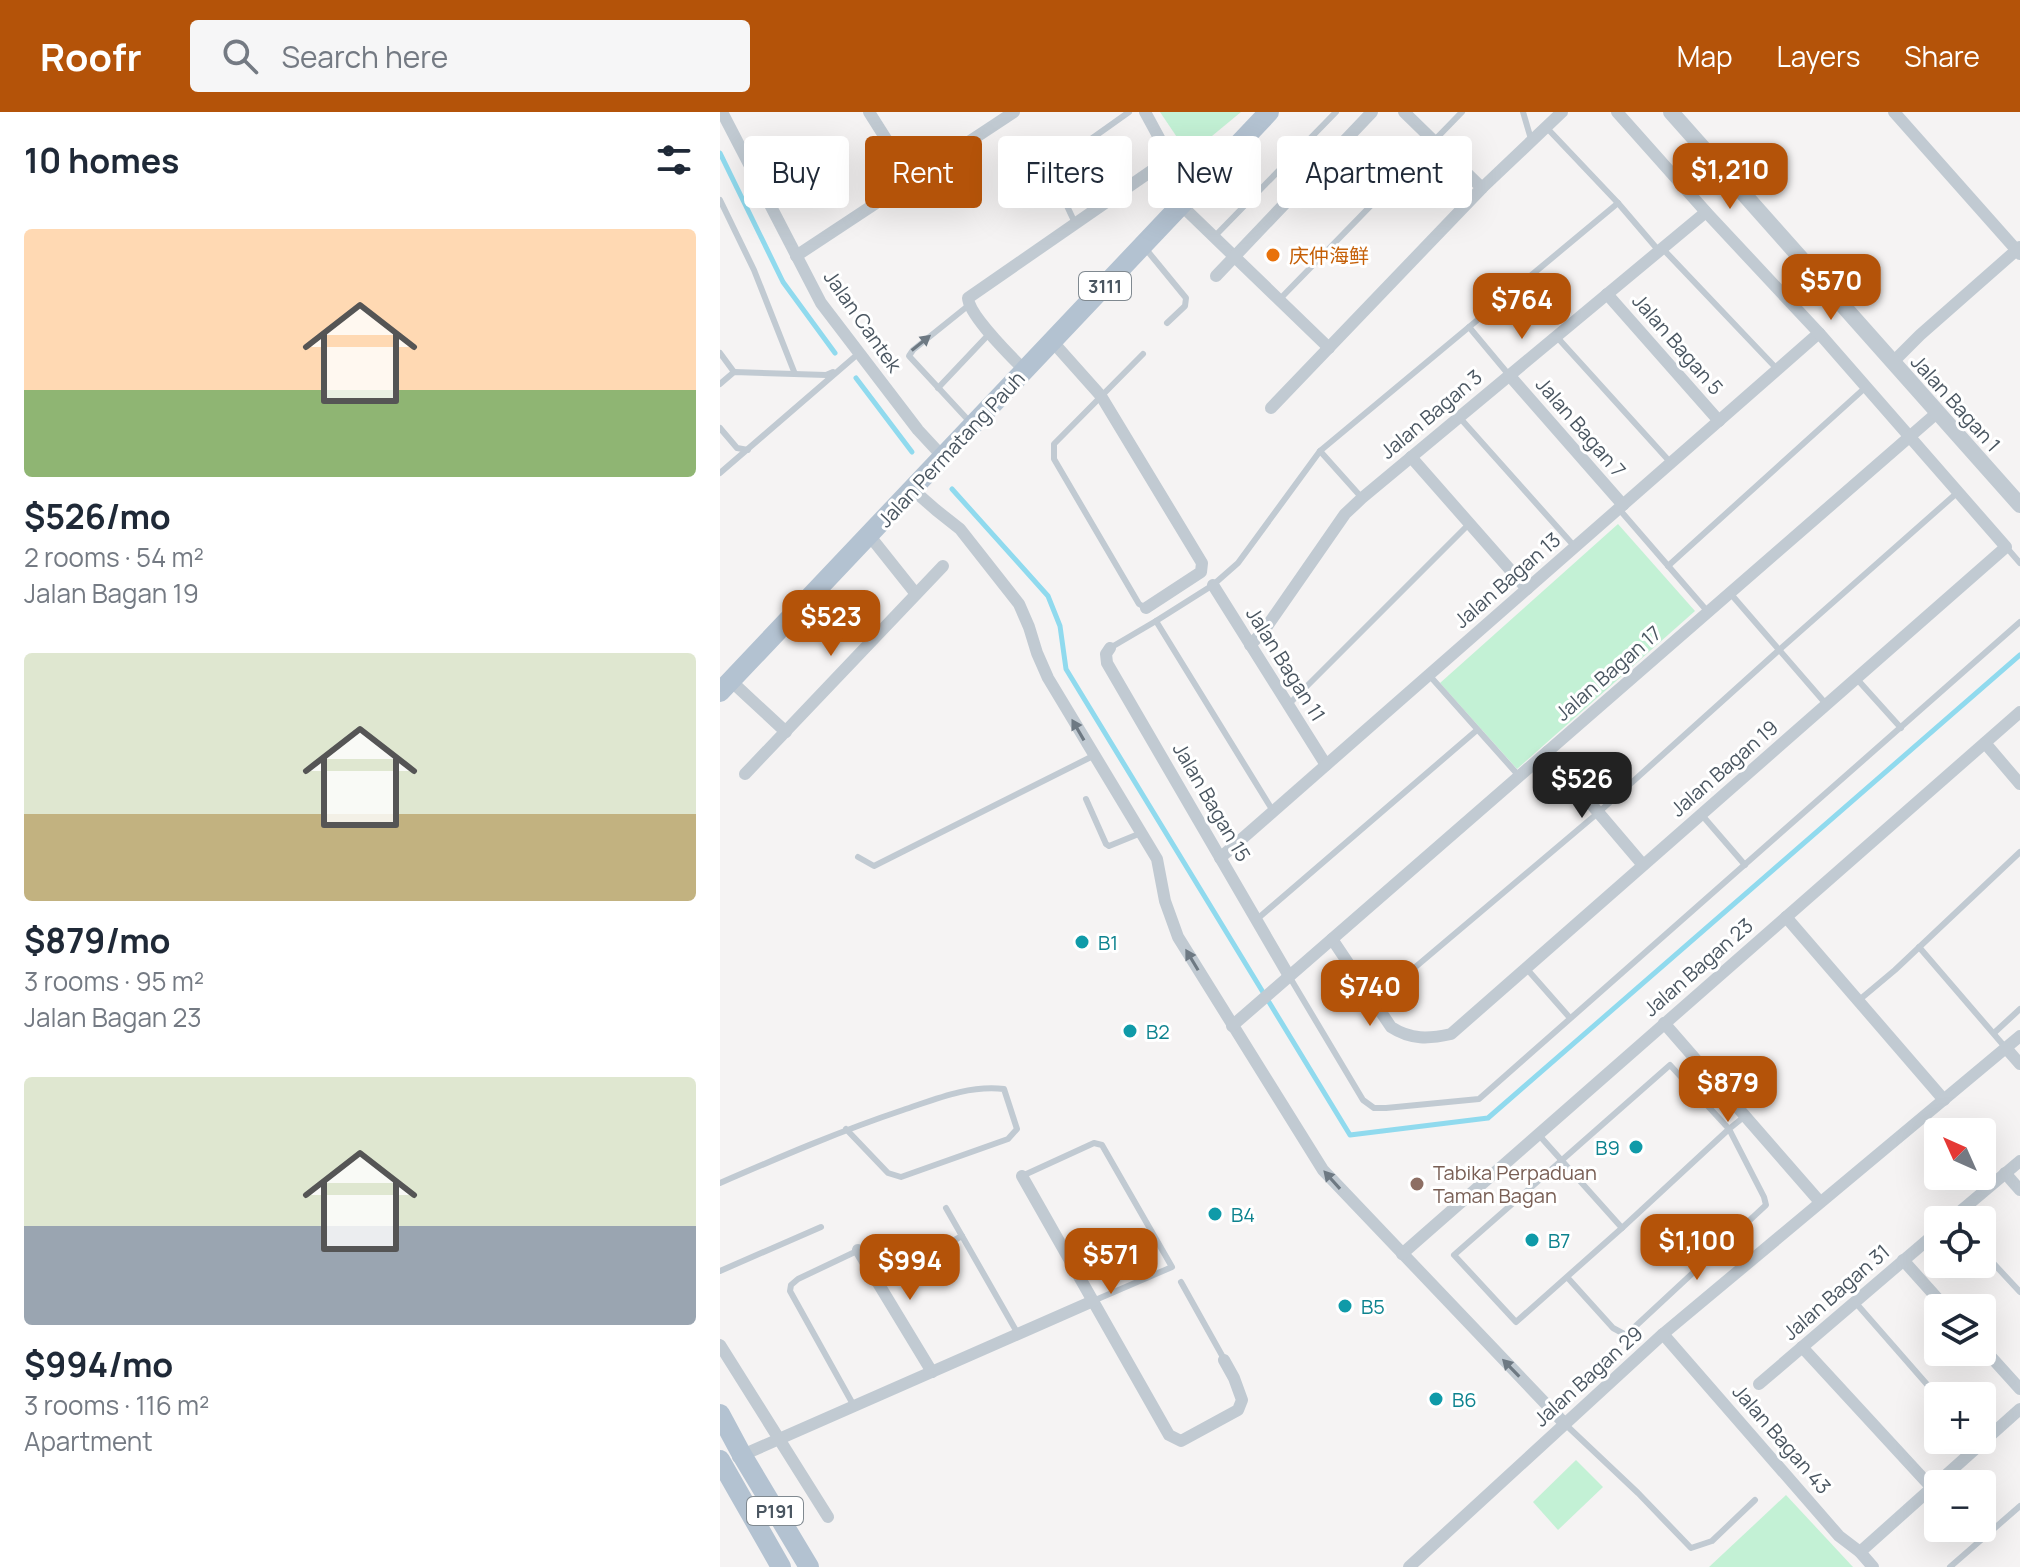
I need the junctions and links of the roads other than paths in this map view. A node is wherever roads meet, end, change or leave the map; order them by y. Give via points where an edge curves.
1 (722, 112) edge
2 (869, 112) edge
3 (1014, 112) edge
4 (1129, 112) edge
5 (1145, 112) edge
6 (1269, 112) edge
7 (1336, 112) edge
8 (1372, 112) edge
9 (1404, 112) edge
10 (1462, 112) edge
11 (1523, 112) edge
12 (1562, 112) edge
13 (1617, 112) edge
14 (1671, 112) edge
15 (1894, 112) edge
16 (1546, 126) junction
17 (884, 136) edge
18 (978, 136) edge
19 (1158, 136) edge
20 (1247, 136) edge
21 (1429, 136) edge
22 (1439, 136) edge
23 (1531, 141) junction
24 (1148, 173) edge
25 (1472, 178) edge
26 (1482, 188) junction
27 (720, 200) edge
28 (1618, 203) junction
29 (869, 208) edge
30 (1178, 208) edge
31 (1184, 208) edge
32 (1369, 208) edge
33 (1706, 212) junction
34 (1075, 223) junction
35 (1214, 237) junction
36 (1143, 246) junction
37 (1661, 250) junction
38 (2019, 250) edge
39 (796, 256) junction
40 (1235, 257) junction
41 (1216, 276) dead end
42 (1607, 294) junction
43 (1279, 300) junction
44 (969, 305) junction
45 (1167, 323) dead end
46 (1469, 327) junction
47 (990, 333) junction
48 (1819, 333) junction
49 (1556, 336) junction
50 (1052, 341) junction
51 (1329, 348) junction
52 (720, 353) edge
53 (1143, 354) dead end
54 (855, 356) junction
55 (1893, 362) junction
56 (1777, 369) junction
57 (837, 371) junction
58 (1025, 371) junction
59 (734, 372) junction
60 (795, 374) junction
61 (1509, 375) junction
62 (720, 384) edge
63 (1866, 387) junction
64 (938, 388) junction
65 (1101, 396) junction
66 (1271, 408) dead end
67 (1938, 412) junction
68 (1459, 417) junction
69 (1719, 421) junction
70 (973, 425) junction
71 (720, 428) edge
72 (1910, 436) junction
73 (748, 450) junction
74 (1320, 451) junction
75 (1411, 457) junction
76 (942, 458) junction
77 (1671, 463) junction
78 (720, 473) edge
79 (916, 485) junction
80 (1958, 492) junction
81 (1362, 498) junction
82 (2020, 505) edge
83 (1621, 507) junction
84 (1469, 524) junction
85 (869, 535) junction
86 (1575, 547) junction
87 (2006, 547) junction
88 (2020, 563) edge
89 (943, 566) dead end
90 (1668, 566) junction
91 (1213, 585) junction
92 (1527, 589) junction
93 (1730, 593) junction
94 (916, 594) junction
95 (1146, 608) joint
96 (1708, 612) junction
97 (1156, 621) junction
98 (2020, 622) edge
99 (1250, 645) junction
100 (1110, 648) joint
101 (1779, 650) junction
102 (1429, 675) junction
103 (1856, 678) junction
104 (726, 687) edge
105 (1826, 704) junction
106 (1288, 705) junction
107 (2020, 712) edge
108 (1901, 728) junction
109 (1477, 730) junction
110 (786, 732) junction
111 (1985, 743) junction
112 (1547, 752) junction
113 (1093, 756) junction
114 (1326, 765) junction
115 (745, 774) dead end
116 (1519, 776) junction
117 (2020, 784) edge
118 (1086, 799) dead end
119 (1273, 811) junction
120 (1599, 812) junction
121 (1701, 814) junction
122 (1141, 833) junction
123 (2020, 852) edge
124 (858, 857) dead end
125 (1220, 858) junction
126 (1643, 865) junction
127 (1745, 865) junction
128 (1786, 917) junction
129 (1256, 920) junction
130 (1332, 939) junction
131 (1919, 947) junction
132 (1526, 968) junction
133 (1289, 976) junction
134 (1858, 1001) junction
135 (1374, 1002) junction
136 (2020, 1009) edge
137 (1570, 1018) junction
138 (1664, 1023) junction
139 (1232, 1026) junction
140 (1994, 1033) junction
141 (2020, 1036) edge
142 (2006, 1048) junction
143 (2020, 1064) edge
144 (1944, 1100) junction
145 (1745, 1116) junction
146 (846, 1129) junction
147 (1729, 1129) junction
148 (1538, 1134) junction
149 (1562, 1161) junction
150 (2020, 1161) edge
151 (2005, 1173) junction
152 (1022, 1176) joint
153 (720, 1183) edge
154 (2020, 1190) edge
155 (1820, 1202) junction
156 (1967, 1206) edge
157 (946, 1208) dead end
158 (821, 1227) dead end
159 (1622, 1228) junction
160 (962, 1236) junction
161 (1924, 1243) edge
162 (858, 1250) joint
163 (1402, 1254) junction
164 (1903, 1260) junction
165 (1996, 1266) edge
166 (720, 1271) edge
167 (1567, 1277) junction
168 (877, 1282) junction
169 (1181, 1282) dead end
170 (2020, 1292) edge
171 (1933, 1294) edge
172 (1093, 1301) junction
173 (1855, 1302) junction
174 (1018, 1334) junction
175 (1663, 1334) junction
176 (720, 1345) edge
177 (1802, 1347) junction
178 (1224, 1360) joint
179 (1996, 1362) edge
180 (932, 1372) junction
181 (1925, 1382) edge
182 (1759, 1384) dead end
183 (2020, 1389) edge
184 (854, 1406) junction
185 (2020, 1409) edge
186 (720, 1414) edge
187 (1565, 1424) junction
188 (1996, 1428) edge
189 (779, 1439) junction
190 (1965, 1454) edge
191 (742, 1455) junction
192 (721, 1462) edge
193 (1949, 1470) edge
194 (1924, 1479) edge
195 (1924, 1493) edge
196 (1755, 1500) dead end
197 (2020, 1506) edge
198 (828, 1517) dead end
199 (1860, 1552) junction
200 (781, 1567) edge
201 (809, 1567) edge
202 (1409, 1567) edge
203 (1873, 1567) edge
204 (1950, 1567) edge

1 - 39 street, Jalan Cantek
2 - 17 street
3 - 18 street
4 - 34 lane via 1053,166 1051,172
5 - 19 street
6 - 20 main road, Jalan Permatang Pauh / 3111
7 - 35 lane
8 - 40 street
9 - 21 street
10 - 22 lane
11 - 23 lane
12 - 16 street
13 - 33 street
14 - 55 street, Jalan Bagan 1
15 - 38 street
16 - 23 street
16 - 28 lane
23 - 26 street
24 - 34 street
25 - 26 street
26 - 51 street
27 - 60 lane
28 - 37 lane
28 - 46 lane
29 - 39 street
30 - 36 main road, Jalan Permatang Pauh / 3111
31 - 35 street
32 - 43 lane
33 - 37 street, Jalan Bagan 3
33 - 48 street
34 - 44 street via 971,296
35 - 40 street
36 - 45 lane via 1186,298 1185,306
36 - 50 main road, Jalan Permatang Pauh / 3111
37 - 42 street, Jalan Bagan 3
37 - 56 lane
38 - 55 street
39 - 54 street, Jalan Cantek
40 - 41 street
40 - 43 street
42 - 49 street, Jalan Bagan 3
42 - 69 street, Jalan Bagan 5
43 - 51 street
44 - 47 street
64 -> 44 lane via 910,352
46 - 61 lane
46 - 74 lane
47 - 58 street
47 - 64 lane
48 - 56 street, Jalan Bagan 13
48 - 63 street
49 - 61 street, Jalan Bagan 3
49 - 77 lane
50 - 58 main road, Jalan Permatang Pauh / 3111
50 - 65 street
51 - 66 street
52 - 59 lane
53 - 65 lane
54 - 57 lane
54 - 76 street, Jalan Cantek
55 - 67 street, Jalan Bagan 1
56 - 69 street, Jalan Bagan 13
57 - 60 lane
57 - 73 lane
58 - 70 main road, Jalan Permatang Pauh / 3111
59 - 60 lane
59 - 62 lane
61 - 68 street, Jalan Bagan 3
61 - 83 street, Jalan Bagan 7
63 - 72 street
63 - 90 lane
64 - 70 lane
65 - 95 lane via 1054,444 1054,459
65 - 95 street via 1202,563 1201,572
67 - 72 street, Jalan Bagan 17
67 - 82 street, Jalan Bagan 1
68 - 75 street, Jalan Bagan 3
68 - 86 lane
69 - 77 street, Jalan Bagan 13
70 - 76 main road, Jalan Permatang Pauh / 3111
71 - 73 lane via 737,448
72 - 80 street
72 - 93 street, Jalan Bagan 17
73 - 78 lane
74 - 81 lane
74 - 91 lane via 1238,563
75 - 81 street, Jalan Bagan 3
75 - 84 street
76 - 79 main road, Jalan Permatang Pauh / 3111
77 - 83 street, Jalan Bagan 13
79 - 85 main road, Jalan Permatang Pauh / 3111
113 -> 79 street via 1048,678 1019,604 960,529
80 - 87 street
80 - 101 lane
81 - 99 street, Jalan Bagan 3
83 - 86 street, Jalan Bagan 13
83 - 90 lane
84 - 92 street
84 - 106 lane
85 - 94 street
85 - 104 main road, Jalan Permatang Pauh / 3111
86 - 92 street, Jalan Bagan 13
87 - 88 lane
87 - 103 street, Jalan Bagan 19
89 - 94 street
90 - 96 lane
91 - 97 lane
91 - 99 street, Jalan Bagan 11
92 - 102 street, Jalan Bagan 13
93 - 96 street, Jalan Bagan 17
93 - 101 lane
94 - 110 street
96 - 112 street, Jalan Bagan 17
97 - 100 lane
97 - 119 lane
98 - 108 lane
99 - 106 street, Jalan Bagan 11
100 - 125 street, Jalan Bagan 15 via 1107,663
101 - 105 lane
101 - 120 lane
102 - 109 lane
102 - 114 street, Jalan Bagan 13
103 - 105 street, Jalan Bagan 19
103 - 108 lane
104 - 110 street
105 - 121 street, Jalan Bagan 19
106 - 114 street, Jalan Bagan 11
107 - 111 street, Jalan Bagan 23
108 - 127 lane
109 - 116 lane
109 - 129 lane
110 - 115 street
111 - 117 street
111 - 128 street, Jalan Bagan 23
112 - 116 street, Jalan Bagan 17
112 - 120 street
113 - 122 street
113 - 124 lane via 874,866
114 - 119 street, Jalan Bagan 13
116 - 130 street, Jalan Bagan 17
118 - 122 lane via 1109,846
119 - 125 street, Jalan Bagan 13
120 - 126 street
120 - 135 lane
121 - 126 street, Jalan Bagan 19
121 - 127 lane
139 -> 122 street via 1178,937 1157,859
123 - 131 lane
125 - 129 street, Jalan Bagan 15
126 - 132 street, Jalan Bagan 19
127 - 137 lane
128 - 134 street
128 - 138 street, Jalan Bagan 23
129 - 133 street, Jalan Bagan 15
130 - 133 street, Jalan Bagan 17
130 - 135 street, Jalan Bagan 19
131 - 134 lane
131 - 140 lane
132 - 135 street, Jalan Bagan 19 via 1451,1034 1438,1037 1401,1033
132 - 137 lane
133 - 137 lane via 1363,1100 1374,1108 1479,1099
133 - 139 street, Jalan Bagan 17
134 - 144 street
136 - 140 lane
138 - 145 street
138 - 148 street, Jalan Bagan 23
163 -> 139 street via 1323,1170
140 - 142 lane
141 - 142 street, Jalan Bagan 29
142 - 143 street
142 - 144 street, Jalan Bagan 29
144 - 155 street, Jalan Bagan 29
145 - 147 lane
145 - 155 street
146 - 146 lane via 959,1091 994,1088 1004,1089 1017,1129 1008,1139 901,1177 888,1173
146 - 153 lane
147 - 149 lane via 1670,1065
147 - 159 lane
147 - 167 lane via 1766,1205 1626,1335 1613,1328
148 - 149 lane
148 - 163 street, Jalan Bagan 23
149 - 159 lane
149 - 167 lane via 1454,1255 1516,1322
150 - 151 street
151 - 154 street
151 - 156 street
152 - 172 street
152 - 172 lane via 1094,1143 1102,1145 1172,1267
155 - 175 street, Jalan Bagan 29
157 - 160 lane
158 - 166 lane
159 - 167 lane
160 - 168 lane
160 - 174 lane
161 - 164 street, Jalan Bagan 31
162 - 168 street
162 - 184 lane via 798,1279 790,1291
187 -> 163 street
164 - 171 street
164 - 173 street, Jalan Bagan 31
165 - 170 lane
168 - 180 street
169 - 178 lane
172 - 174 street
172 - 178 street via 1175,1439 1181,1441 1238,1410 1242,1400
173 - 177 street, Jalan Bagan 31
173 - 181 lane
174 - 180 street
175 - 187 street, Jalan Bagan 29
175 - 199 street, Jalan Bagan 43 via 1839,1536
176 - 189 street
177 - 182 street, Jalan Bagan 31
177 - 194 street
179 - 183 street
180 - 184 street
184 - 189 street
185 - 188 street
186 - 191 main road, P191
187 - 196 lane via 1691,1548 1712,1541
187 - 202 street, Jalan Bagan 29
189 - 191 street
189 - 198 street
190 - 193 street
191 - 192 street
191 - 201 main road, P191
192 - 200 main road, P191
195 - 199 street
197 - 204 lane
199 - 203 street, Jalan Bagan 43

